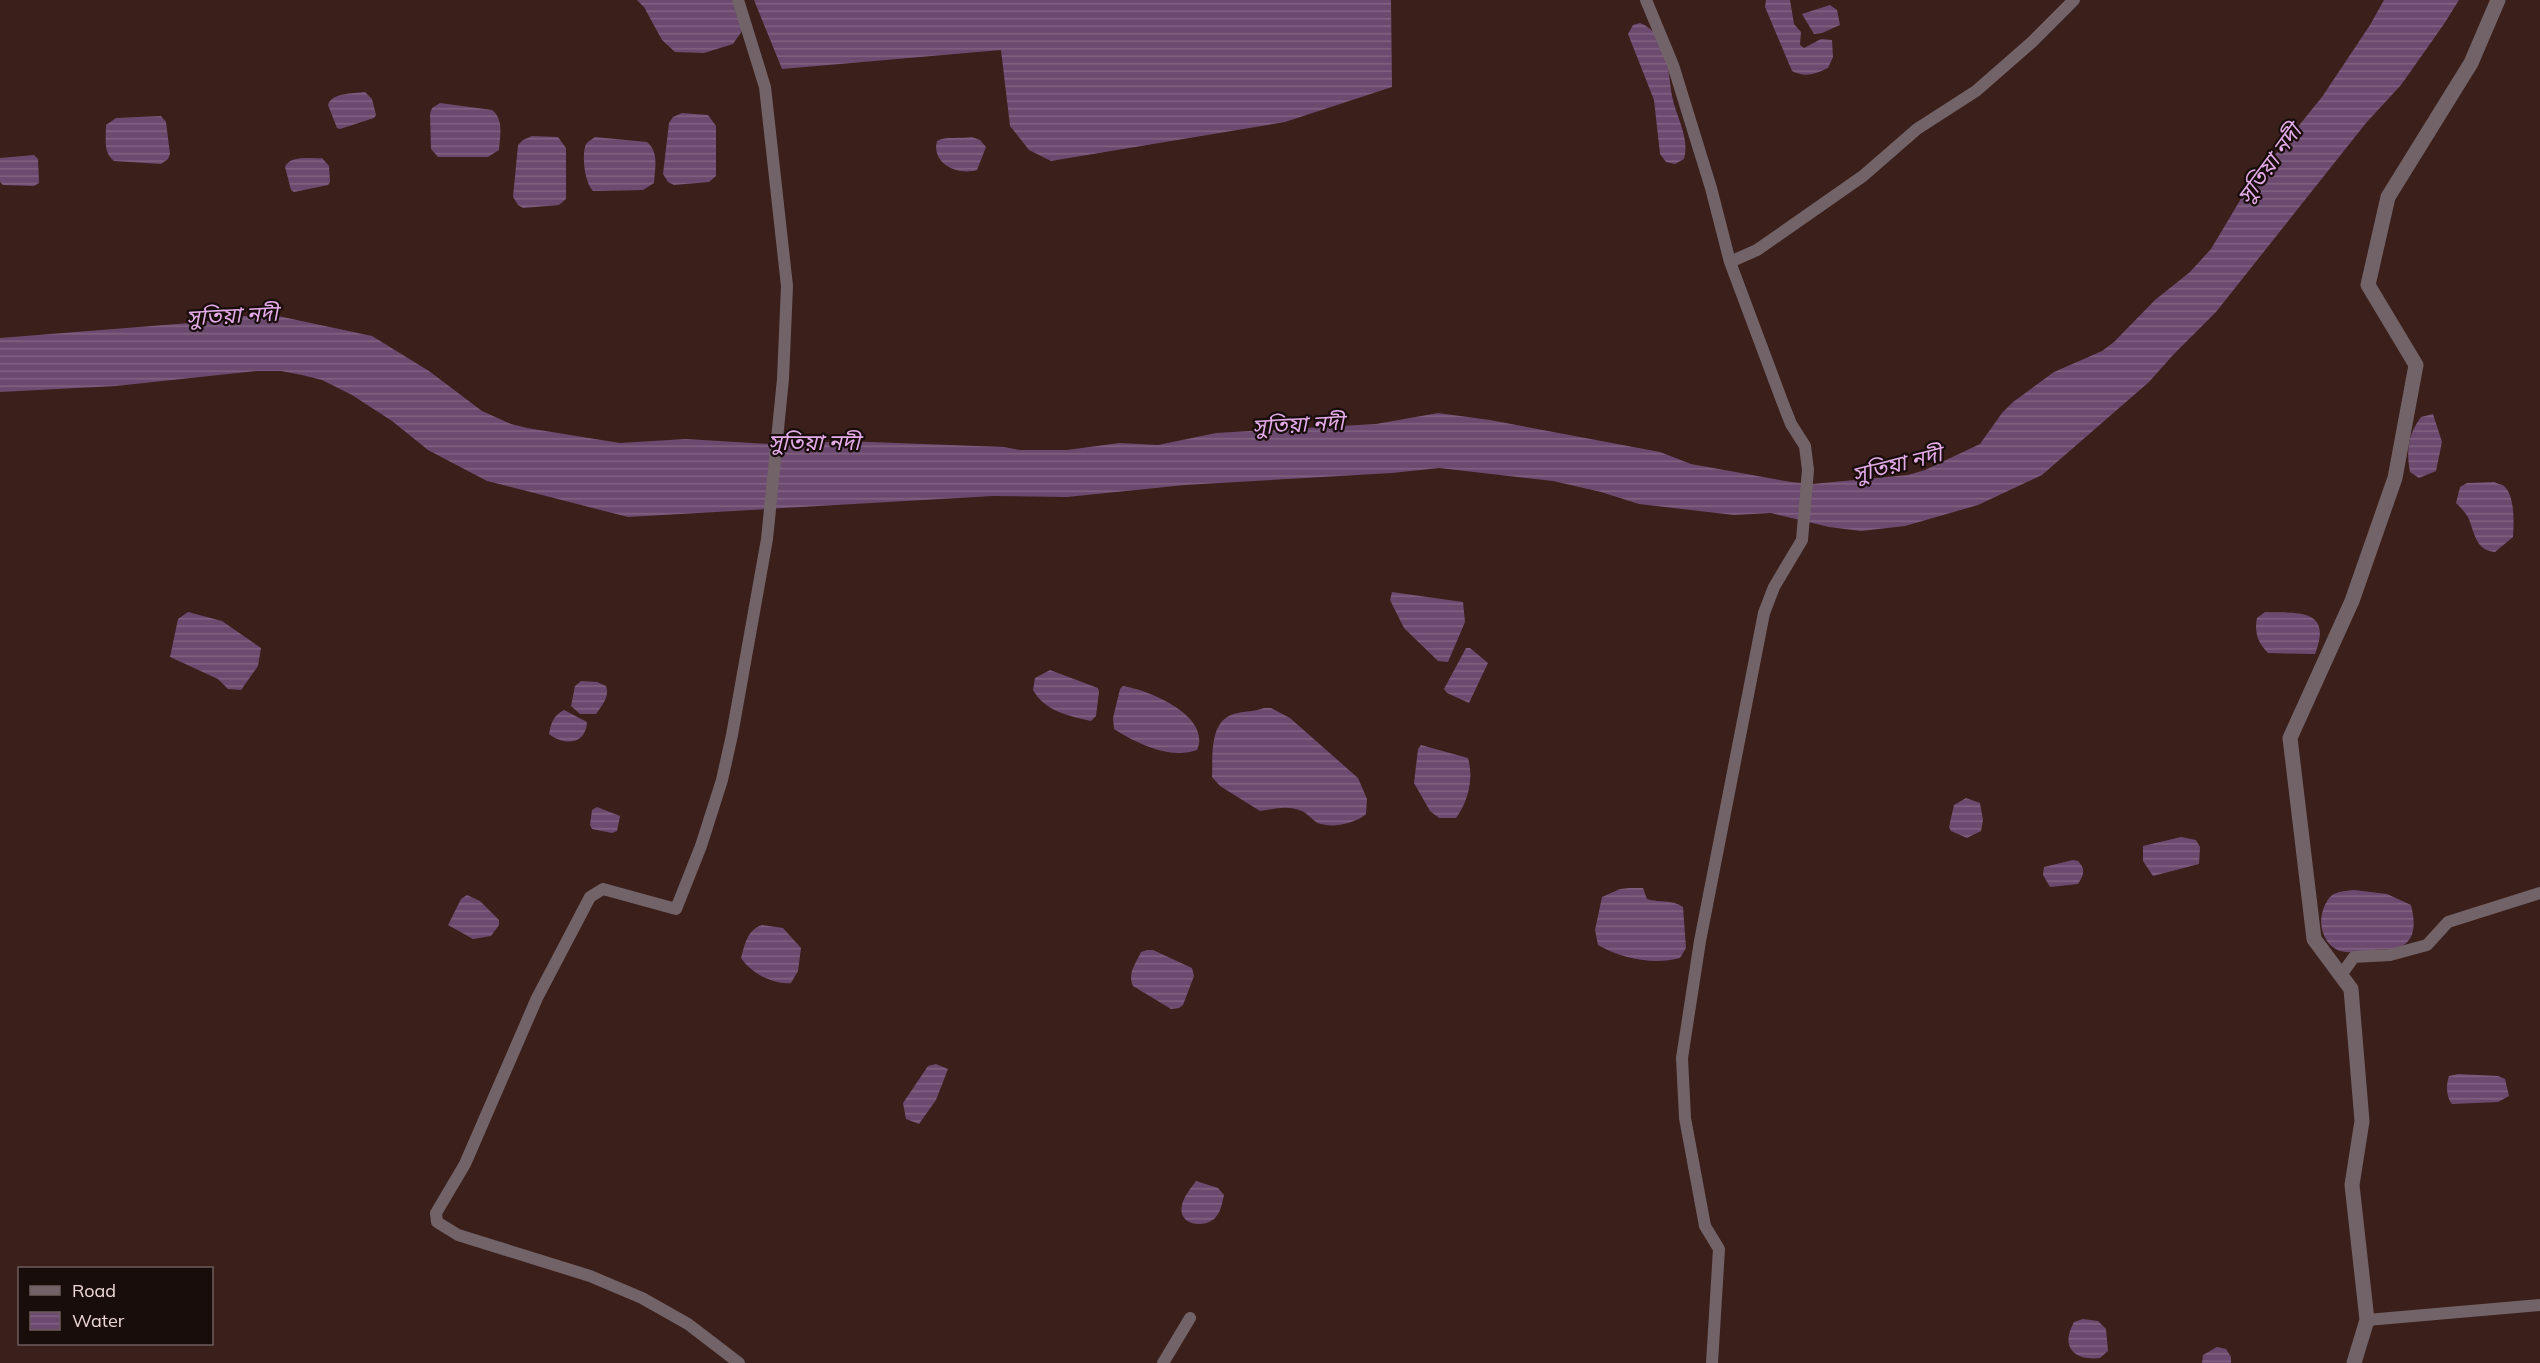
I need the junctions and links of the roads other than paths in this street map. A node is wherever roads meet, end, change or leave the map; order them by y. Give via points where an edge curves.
1 (738, 0) edge
2 (1646, 0) edge
3 (2074, 0) edge
4 (2498, 0) edge
5 (1730, 262) junction
6 (2540, 893) edge
7 (2340, 975) junction
8 (2540, 1305) edge
9 (1190, 1318) dead end
10 (2367, 1320) junction
11 (739, 1363) edge
12 (1163, 1363) edge
13 (1712, 1363) edge
14 (2354, 1363) edge

1 - 11 street via 765,87 787,286 783,379 766,539 722,780 676,909 603,889 590,897 537,998 465,1164 436,1213 437,1222 458,1234 590,1276 642,1298 688,1324
2 - 5 street via 1673,65
3 - 5 street via 1976,91 1917,129 1863,176 1757,250
4 - 7 street via 2471,63 2388,197 2368,285 2416,365 2396,478 2352,601 2290,738 2314,939
5 - 13 street via 1791,424 1805,446 1808,470 1802,540 1774,587 1764,613 1700,941 1682,1058 1685,1118 1705,1226 1719,1249
6 - 7 street via 2448,922 2427,945 2390,955 2354,957
7 - 10 street via 2351,989 2362,1121 2352,1185
8 - 10 street
9 - 12 street
10 - 14 street

